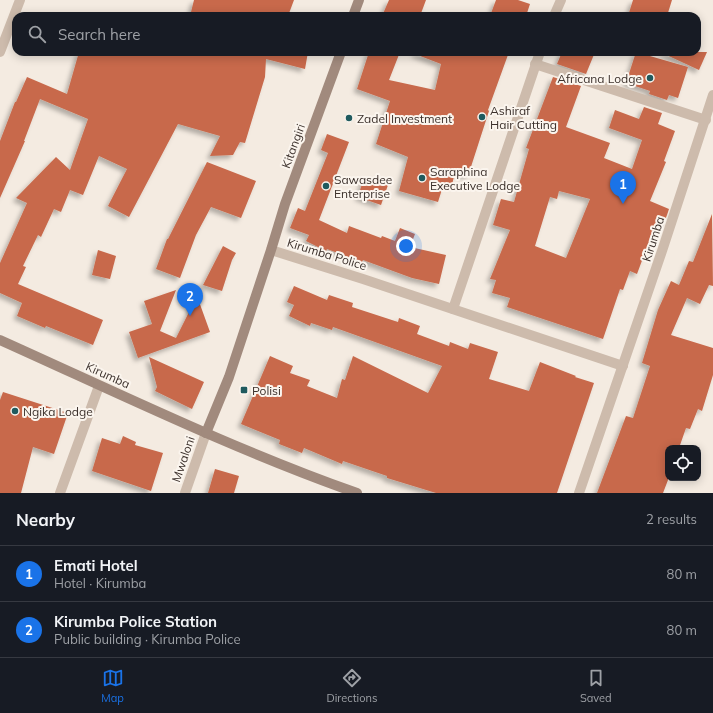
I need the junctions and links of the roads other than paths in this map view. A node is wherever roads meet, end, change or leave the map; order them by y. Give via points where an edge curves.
1 (20, 0) edge
2 (359, 0) edge
3 (561, 0) edge
4 (15, 12) edge
5 (355, 12) edge
6 (556, 12) edge
7 (12, 21) edge
8 (0, 52) edge
9 (340, 56) edge
10 (538, 56) edge
11 (535, 64) junction
12 (713, 95) edge
13 (706, 120) junction
14 (272, 250) junction
15 (453, 309) junction
16 (0, 340) edge
17 (623, 366) junction
18 (99, 386) junction
19 (206, 433) junction
20 (60, 493) edge
21 (185, 493) edge
22 (357, 493) edge
23 (579, 493) edge

1 - 4 street
2 - 5 street
3 - 6 street
7 - 8 street
9 - 14 street, Kitangiri via 285,204
10 - 11 street
11 - 13 street
11 - 15 street
12 - 13 street, Kirumba
13 - 17 street, Kirumba
14 - 15 street, Kirumba Police
14 - 19 street, Kirumba Police via 229,377
15 - 17 street, Kirumba Police
16 - 18 street, Kirumba
17 - 23 street, Kirumba
18 - 19 street, Kirumba
18 - 20 street
19 - 21 street, Mwaloni
19 - 22 street

